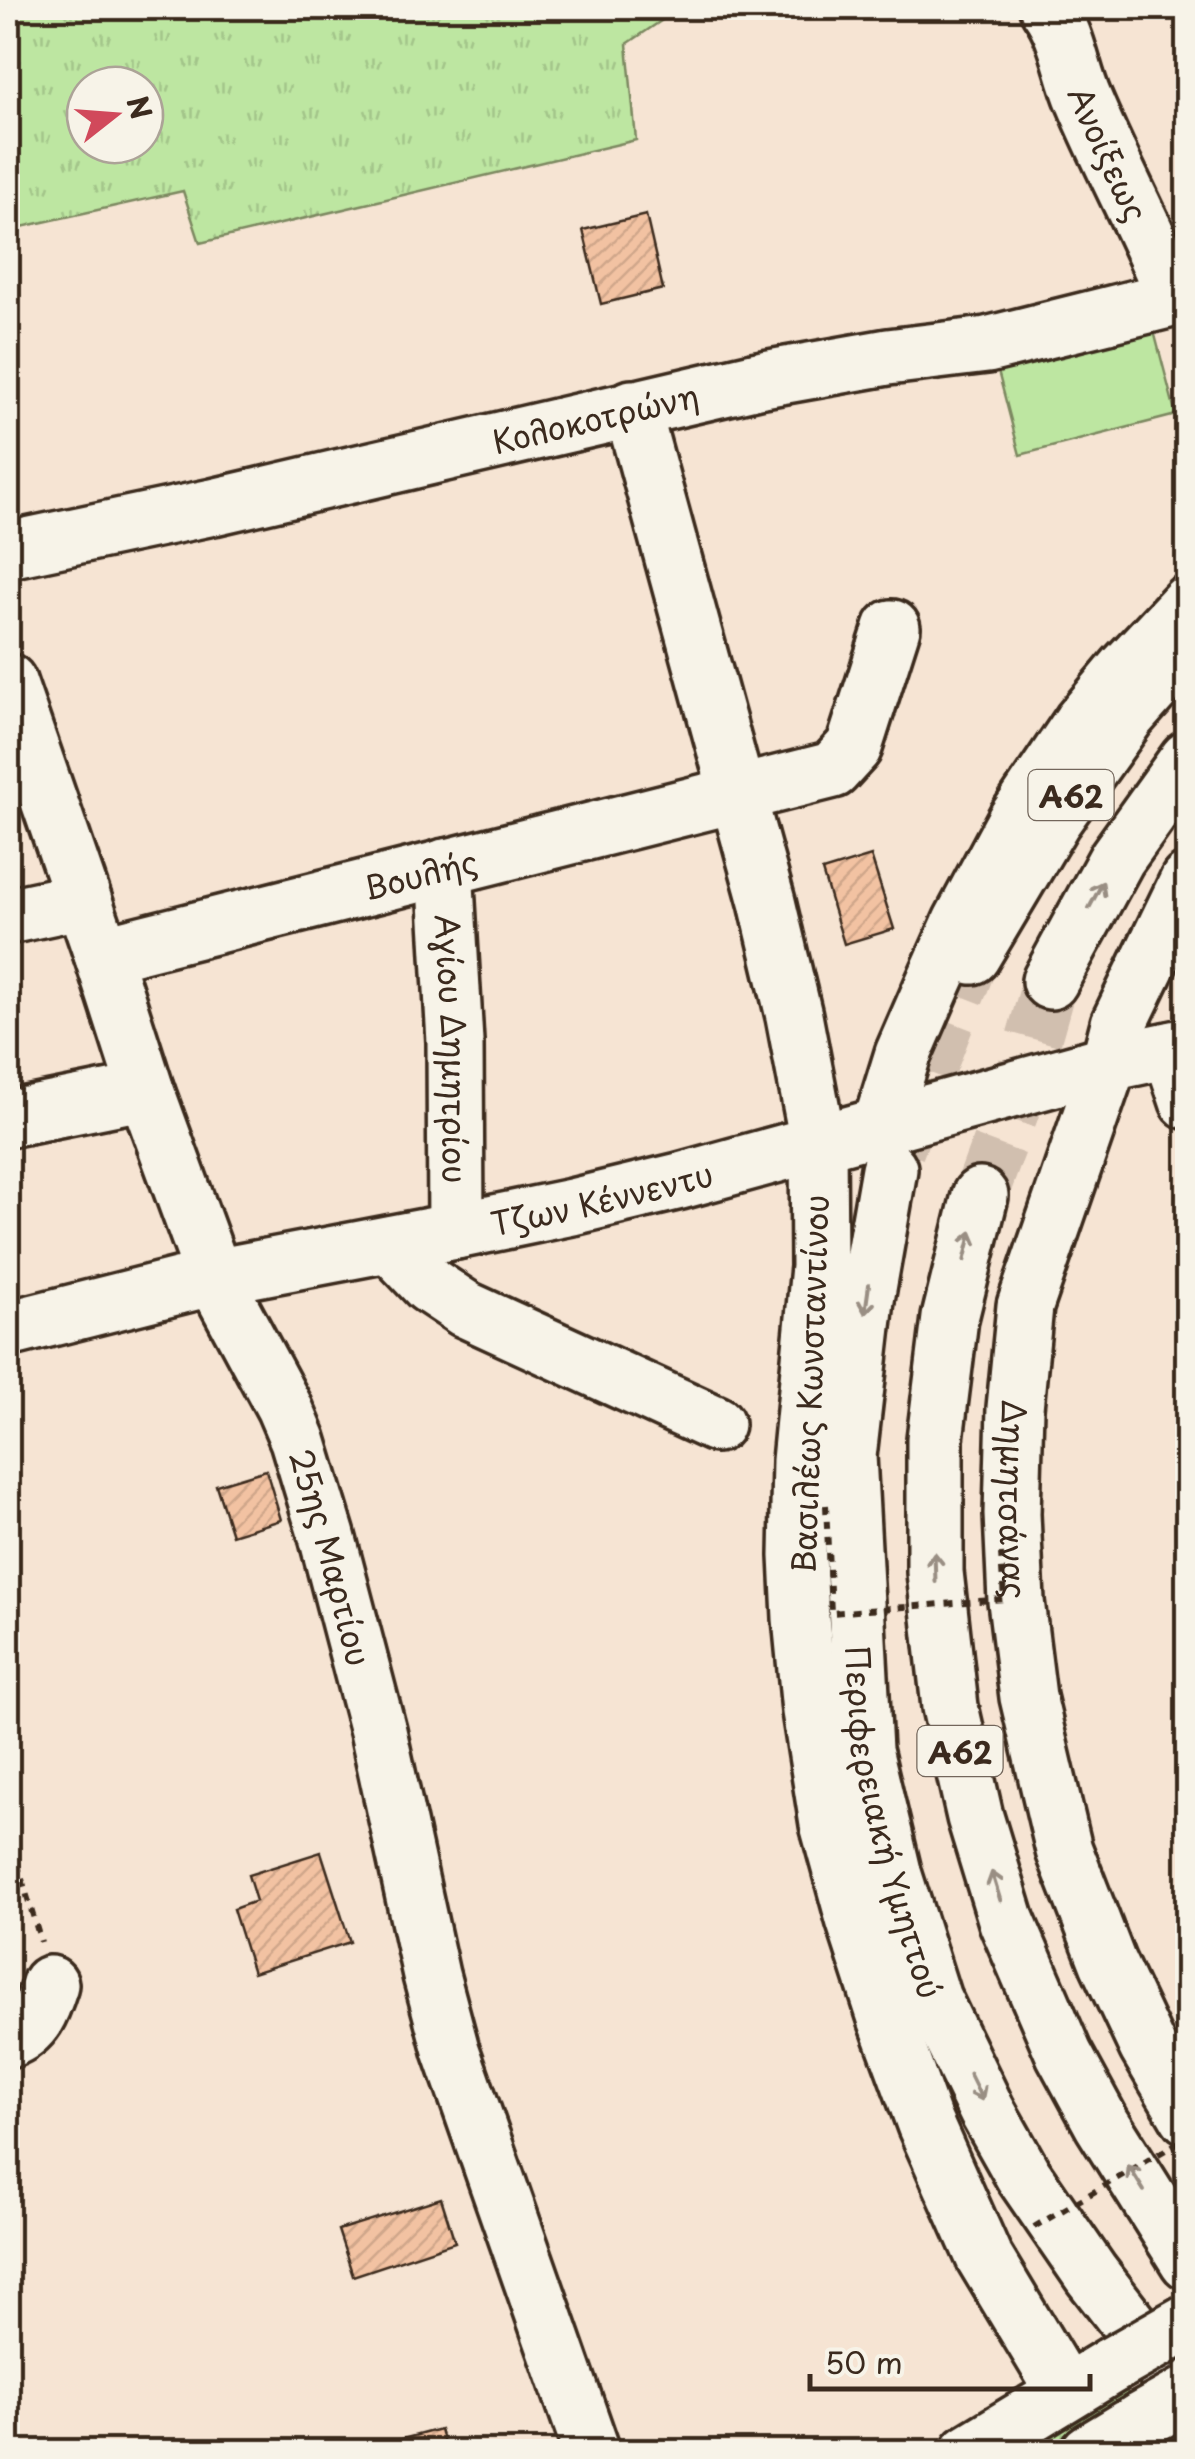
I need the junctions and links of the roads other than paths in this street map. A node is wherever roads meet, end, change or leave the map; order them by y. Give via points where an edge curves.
1 (1057, 13) edge
2 (1181, 296) edge
3 (632, 408) junction
4 (8, 550) edge
5 (1188, 603) edge
6 (892, 628) dead end
7 (1188, 647) edge
8 (8, 682) edge
9 (1188, 759) edge
10 (737, 796) junction
11 (444, 867) junction
12 (1188, 881) edge
13 (83, 900) junction
14 (8, 916) edge
15 (102, 954) junction
16 (972, 956) tunnel mouth
17 (1050, 981) tunnel mouth
18 (1109, 1063) junction
19 (1182, 1066) edge
20 (146, 1090) junction
21 (8, 1120) edge
22 (818, 1142) junction
23 (885, 1147) junction
24 (980, 1196) tunnel mouth
25 (456, 1232) junction
26 (390, 1244) junction
27 (214, 1277) junction
28 (8, 1328) edge
29 (716, 1424) dead end
30 (50, 1984) road end
31 (8, 2040) edge
32 (1186, 2127) edge
33 (1188, 2261) edge
34 (1188, 2322) edge
35 (1065, 2392) junction
36 (1176, 2410) edge
37 (592, 2452) edge
38 (970, 2452) edge
39 (1089, 2452) edge

1 - 2 main road, Ανοίξεως via 1076,82
2 - 3 main road, Κολοκοτρώνη via 987,345 758,380
3 - 4 main road, Κολοκοτρώνη
3 - 10 main road, Βασιλέως Κωνσταντίνου
5 - 23 main road, Περιφερειακή Υμηττού via 1081,723 1015,821 904,1054
6 - 10 main road, Βουλής via 854,747 844,759 833,770
7 - 16 main road, Α62 via 1127,716 1053,820
8 - 13 main road, 25ης Μαρτίου
17 -> 9 main road, Α62 via 1117,858
10 - 11 main road, Βουλής
10 - 22 main road, Βασιλέως Κωνσταντίνου via 782,962
11 - 15 main road, Βουλής
11 - 25 main road, Αγίου Δημητρίου via 455,1042
12 - 18 main road, Δημητσάνας via 1119,1024
13 - 14 main road
13 - 15 main road, 25ης Μαρτίου
15 - 20 main road, 25ης Μαρτίου
18 - 19 main road, Τζων Κέννεντυ
18 - 23 main road, Τζων Κέννεντυ
18 - 32 main road, Δημητσάνας via 1025,1306 1012,1514 1016,1601 1028,1697 1064,1850 1108,1963
20 - 21 main road
20 - 27 main road, 25ης Μαρτίου
22 - 23 main road, Τζων Κέννεντυ
22 - 25 main road, Τζων Κέννεντυ
22 - 35 main road, Βασιλέως Κωνσταντίνου via 820,1267 800,1460 798,1556 810,1710 828,1824 925,2124 984,2257
23 -> 36 main road, Περιφερειακή Υμηττού / Α62 via 848,1456 864,1750 933,1999 1023,2175
33 -> 24 main road, Α62 via 1102,2124 1057,2037 1008,1922 950,1707 935,1572 935,1439 950,1318
25 - 26 main road, Τζων Κέννεντυ
26 - 27 main road, Τζων Κέννεντυ
26 - 29 main road via 429,1286 465,1309
27 - 28 main road, Τζων Κέννεντυ
27 - 37 main road, 25ης Μαρτίου via 298,1440 378,1731 450,2050
30 - 31 main road via 40,2016
34 - 35 main road, bridge
35 - 38 main road
36 - 39 main road

